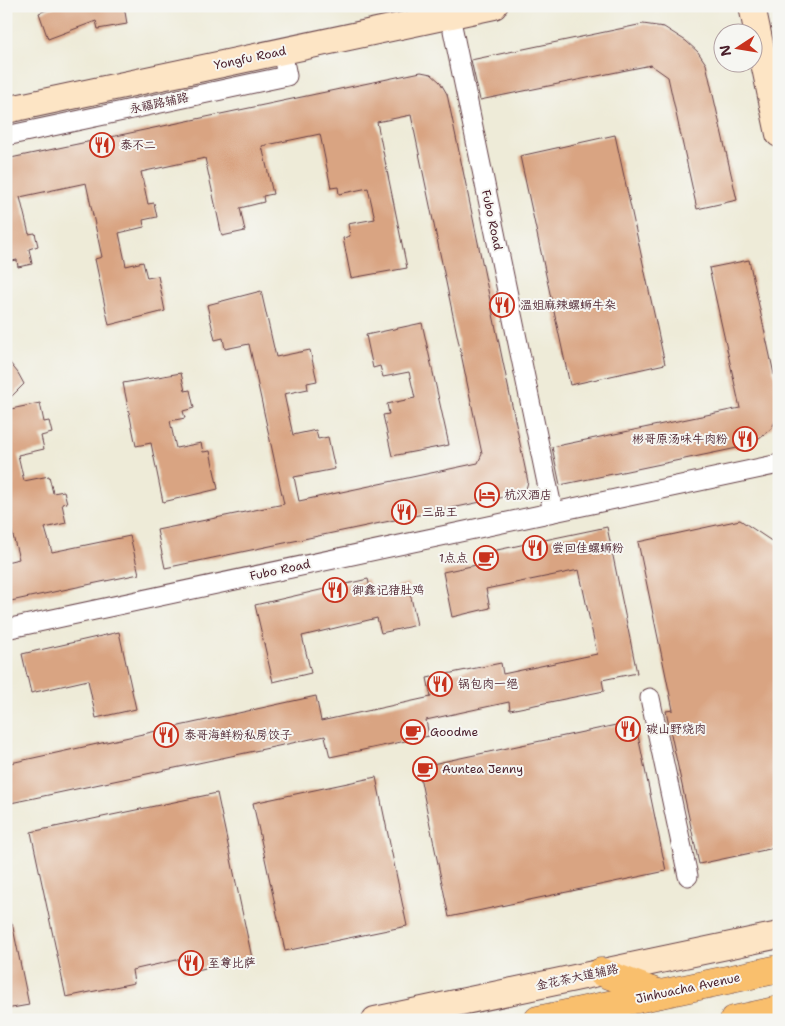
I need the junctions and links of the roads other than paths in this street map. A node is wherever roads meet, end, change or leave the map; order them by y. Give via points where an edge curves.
1 (494, 6) edge
2 (752, 6) edge
3 (450, 16) junction
4 (282, 51) junction
5 (6, 110) edge
6 (779, 134) edge
7 (6, 136) edge
8 (779, 464) edge
9 (553, 512) junction
10 (6, 629) edge
11 (650, 698) dead end
12 (688, 876) dead end
13 (779, 935) edge
14 (774, 968) edge
15 (601, 972) junction
16 (660, 994) junction
17 (779, 1010) edge
18 (375, 1020) edge
19 (538, 1020) edge
20 (734, 1020) edge

1 - 3 street, Yongfu Road
2 - 6 street
3 - 4 street, Yongfu Road
3 - 9 street, Fubo Road
4 - 5 street, Yongfu Road
4 - 7 street, 永福路辅路 via 287,76
8 - 9 street, Fubo Road
9 - 10 street, Fubo Road
11 - 12 street
13 - 15 street, 金花茶大道辅路
14 - 16 main road, Jinhuacha Avenue
15 - 16 main road
15 - 18 street, 金花茶大道辅路
16 - 19 main road, Jinhuacha Avenue
17 - 20 main road

